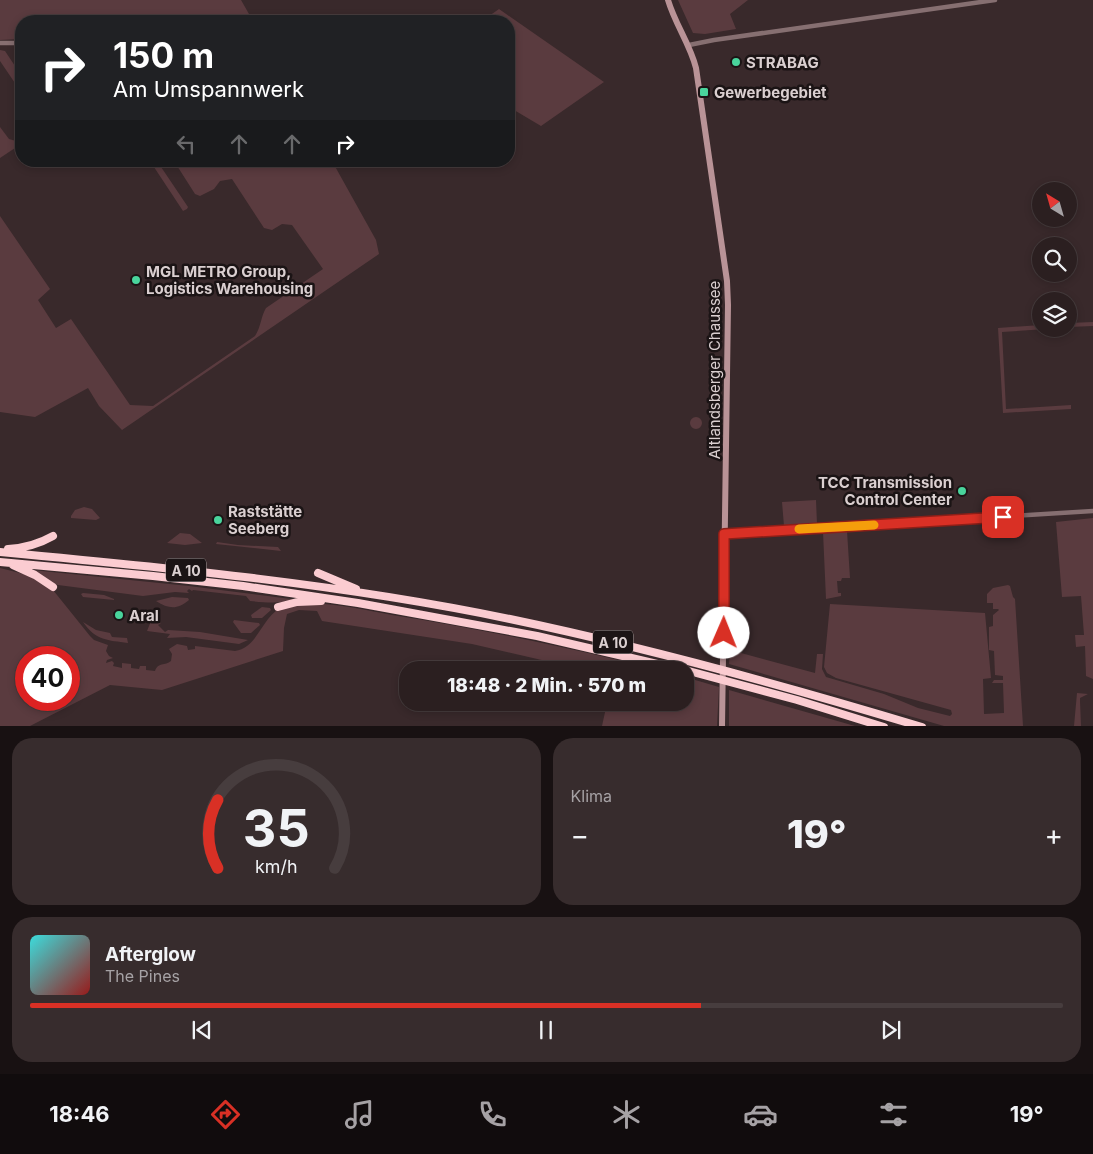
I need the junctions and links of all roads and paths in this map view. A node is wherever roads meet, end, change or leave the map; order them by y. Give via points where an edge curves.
1 (668, 0) edge
2 (995, 0) edge
3 (15, 43) edge
4 (0, 44) edge
5 (689, 45) junction
6 (1093, 512) edge
7 (724, 534) junction
8 (53, 536) dead end
9 (0, 551) edge
10 (3, 562) edge
11 (318, 573) dead end
12 (53, 587) dead end
13 (372, 595) junction
14 (343, 600) junction
15 (278, 607) dead end
16 (645, 661) edge
17 (694, 672) edge
18 (722, 726) edge
19 (884, 726) edge
20 (922, 726) edge

1 - 5 street, Altlandsberger Chaussee
2 - 5 street
3 - 4 street
5 - 7 street, Altlandsberger Chaussee via 698,80 727,281
6 - 7 street
7 - 18 street, Altlandsberger Chaussee
8 - 9 highway via 42,543
9 - 13 highway, A 10 via 243,576
10 - 12 highway via 35,575
10 - 14 highway, A 10 via 162,577
11 - 13 highway
13 - 20 highway, A 10 via 509,619 731,671
14 - 15 highway via 304,601
14 - 16 highway, A 10 via 537,636
17 - 19 highway, A 10

